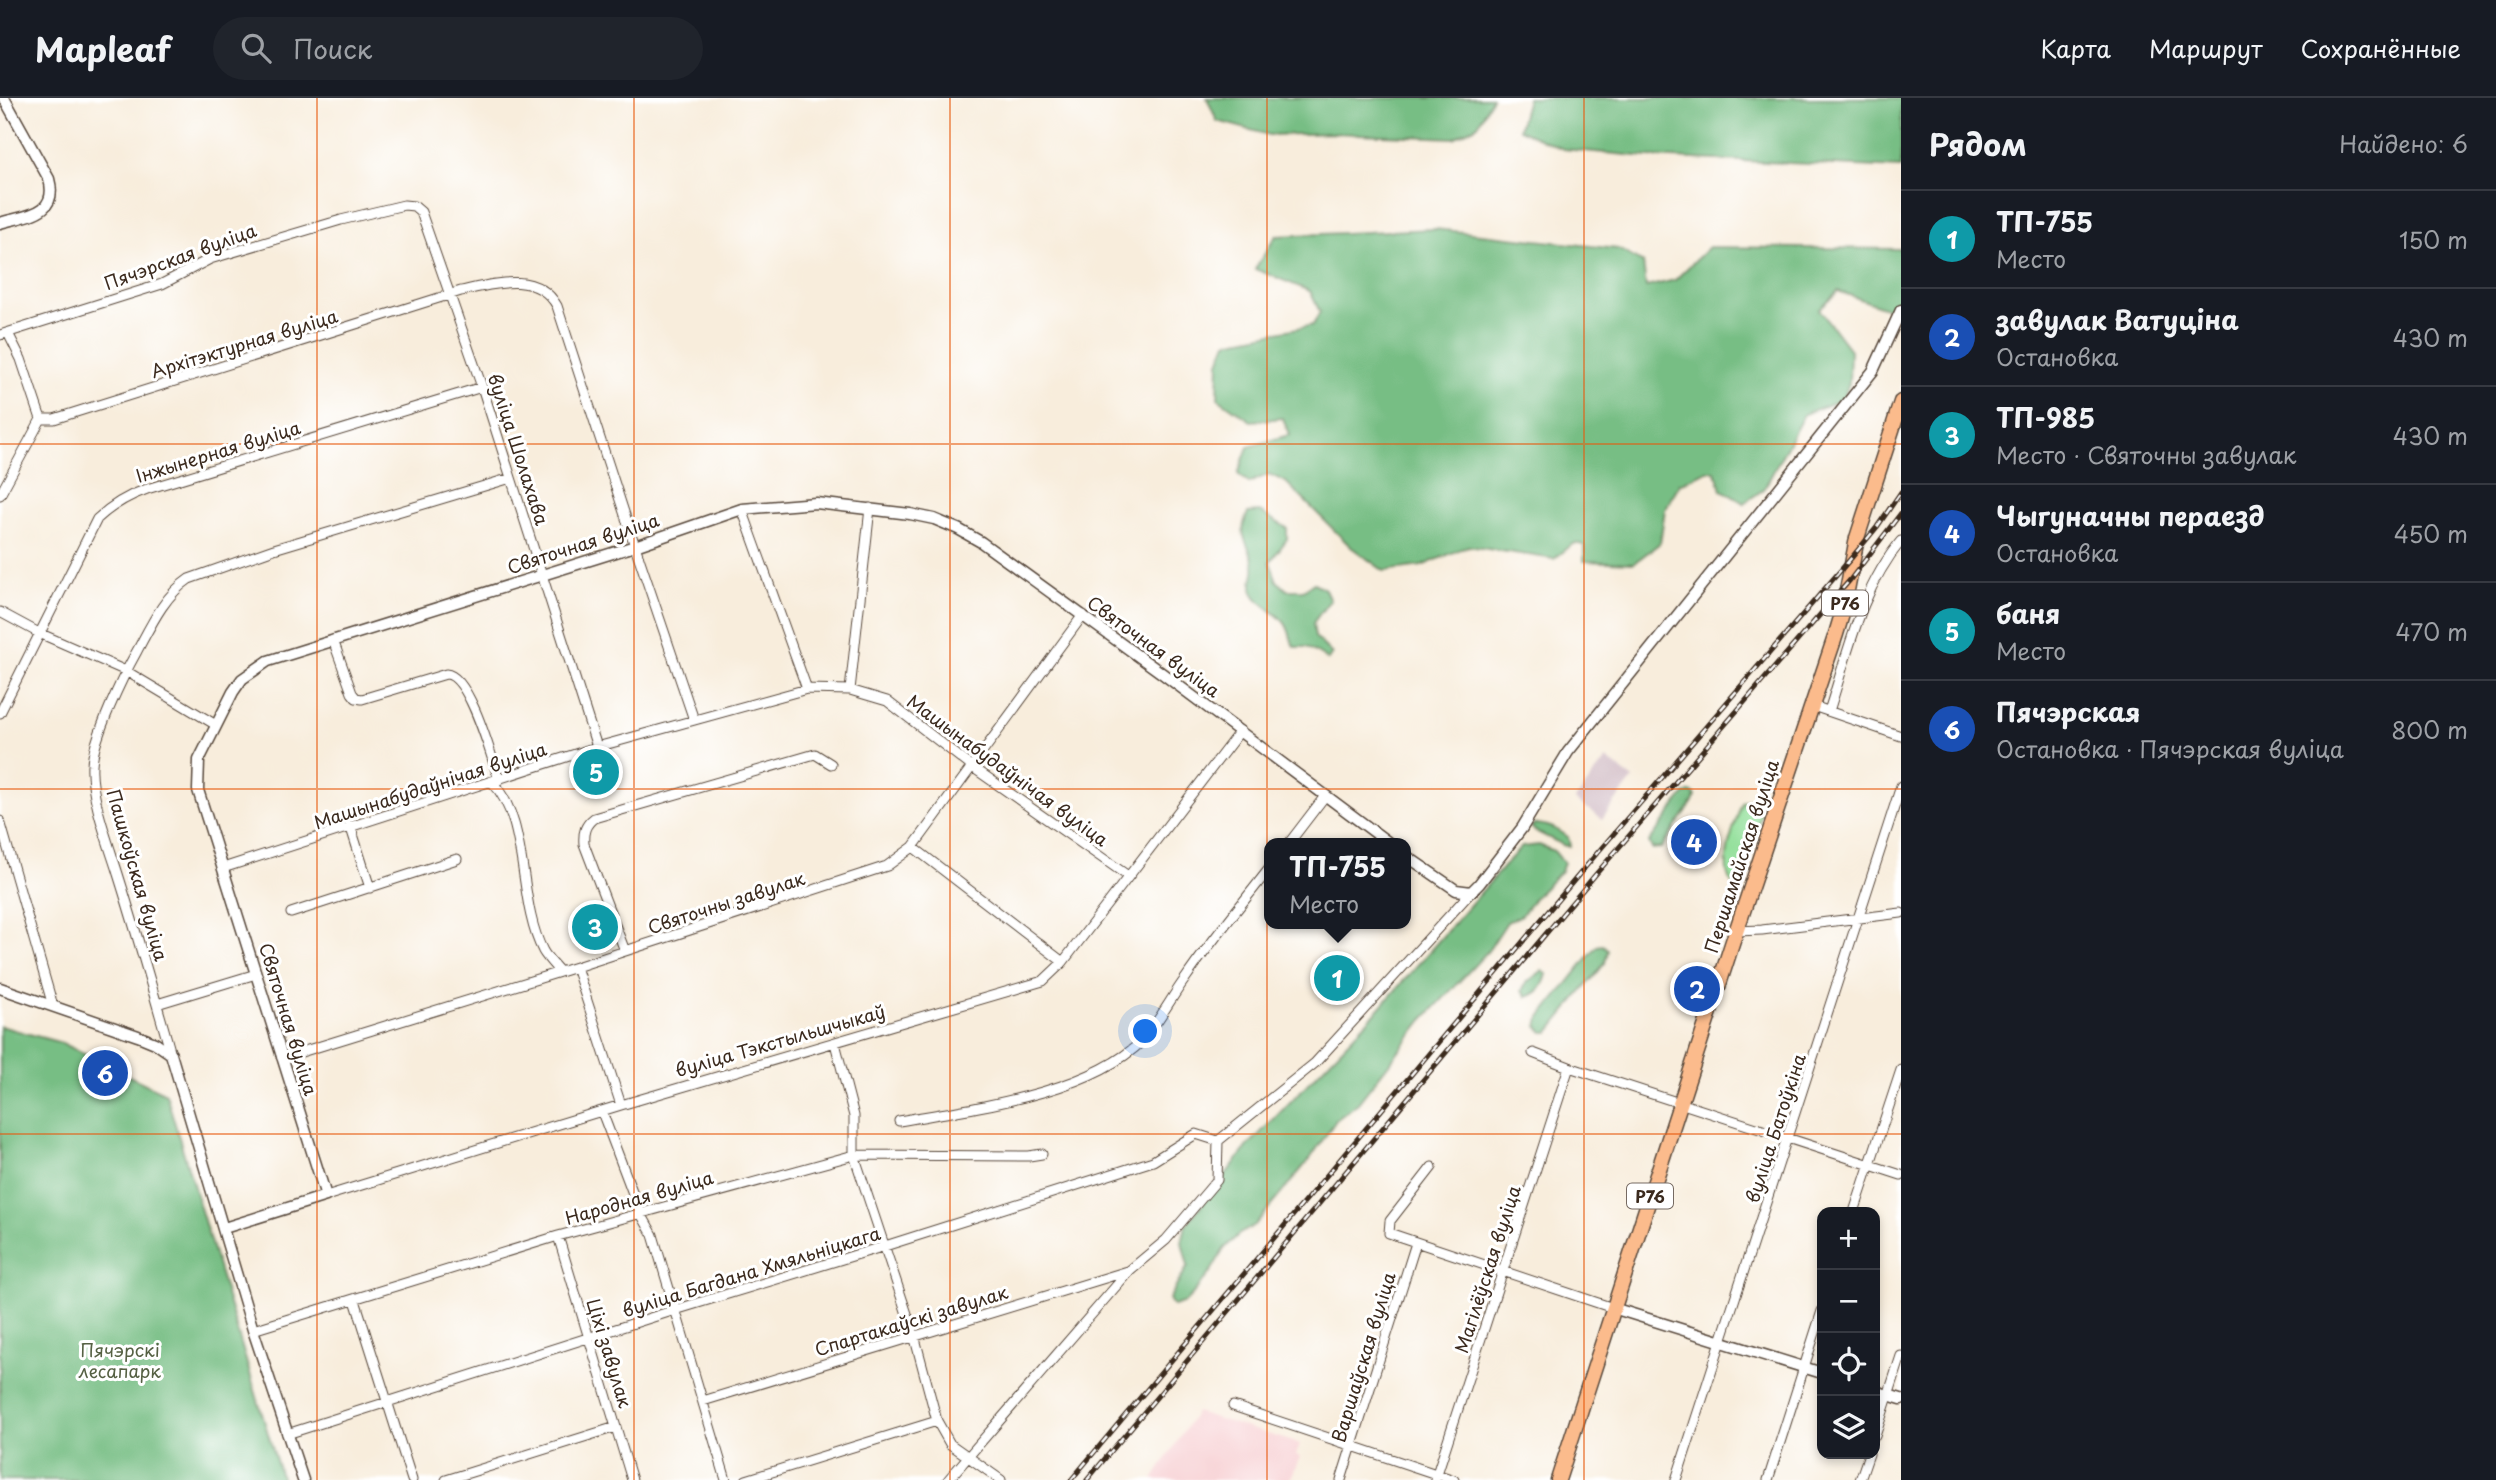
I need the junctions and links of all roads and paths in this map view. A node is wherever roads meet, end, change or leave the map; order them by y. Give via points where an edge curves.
1 (4, 98) edge
2 (414, 206) joint
3 (0, 223) edge
4 (449, 295) junction
5 (1901, 310) edge
6 (4, 334) edge
7 (482, 387) junction
8 (1901, 402) edge
9 (41, 419) junction
10 (511, 478) junction
11 (0, 495) edge
12 (870, 508) junction
13 (742, 509) junction
14 (1901, 541) edge
15 (635, 546) junction
16 (543, 575) junction
17 (0, 612) edge
18 (1083, 615) junction
19 (39, 633) junction
20 (333, 640) junction
21 (126, 671) junction
22 (807, 689) junction
23 (850, 690) junction
24 (1813, 706) junction
25 (1829, 712) junction
26 (0, 713) edge
27 (694, 720) junction
28 (216, 725) junction
29 (1240, 732) junction
30 (1901, 736) edge
31 (597, 747) junction
32 (831, 764) dead end
33 (971, 766) junction
34 (495, 781) junction
35 (1901, 786) edge
36 (1325, 796) junction
37 (0, 821) edge
38 (350, 825) junction
39 (1293, 838) edge
40 (1382, 838) edge
41 (913, 847) junction
42 (1411, 858) edge
43 (457, 859) dead end
44 (223, 868) junction
45 (1264, 875) edge
46 (1128, 876) junction
47 (370, 888) junction
48 (1471, 892) junction
49 (1901, 913) edge
50 (291, 914) dead end
51 (1858, 919) junction
52 (1736, 931) junction
53 (625, 951) junction
54 (1063, 962) junction
55 (576, 967) junction
56 (560, 972) junction
57 (256, 974) junction
58 (0, 988) edge
59 (157, 1004) junction
60 (53, 1006) junction
61 (835, 1043) junction
62 (1533, 1053) dead end
63 (171, 1054) junction
64 (282, 1058) junction
65 (1569, 1067) junction
66 (1901, 1070) edge
67 (1681, 1102) junction
68 (621, 1105) junction
69 (602, 1112) junction
70 (899, 1121) dead end
71 (1789, 1137) junction
72 (1218, 1141) junction
73 (854, 1154) junction
74 (1042, 1154) dead end
75 (1870, 1164) junction
76 (1432, 1167) dead end
77 (1901, 1175) edge
78 (326, 1196) junction
79 (1856, 1207) edge
80 (640, 1212) junction
81 (224, 1228) junction
82 (558, 1236) junction
83 (1416, 1243) junction
84 (885, 1247) junction
85 (1130, 1270) junction
86 (1502, 1271) junction
87 (355, 1300) junction
88 (1613, 1308) junction
89 (675, 1310) junction
90 (1817, 1327) edge
91 (253, 1330) junction
92 (914, 1335) junction
93 (589, 1338) junction
94 (1721, 1341) junction
95 (1901, 1356) edge
96 (1804, 1367) junction
97 (1817, 1371) edge
98 (1880, 1393) edge
99 (1888, 1395) junction
100 (1901, 1399) edge
101 (387, 1401) junction
102 (703, 1401) junction
103 (1233, 1406) dead end
104 (937, 1420) junction
105 (1880, 1420) edge
106 (615, 1427) junction
107 (287, 1434) junction
108 (1352, 1446) junction
109 (968, 1458) junction
110 (1867, 1459) edge
111 (1436, 1477) edge
112 (303, 1480) edge
113 (412, 1480) edge
114 (446, 1480) edge
115 (632, 1480) edge
116 (726, 1480) edge
117 (746, 1480) edge
118 (948, 1480) edge
119 (1001, 1480) edge
120 (1341, 1480) edge
121 (1454, 1480) edge
122 (1558, 1480) edge
123 (1676, 1480) edge
124 (1768, 1480) edge
125 (1860, 1480) edge

1 - 3 street via 52,189 46,208
2 - 4 street, вуліца Шолахава via 421,212
2 - 6 street, Пячэрская вуліца via 341,220 210,259 162,284
4 - 7 street, вуліца Шолахава
4 - 9 street, Архітэктурная вуліца via 54,419
4 - 15 street, Архітэктурная вуліца via 522,282 551,295
5 - 48 street via 1872,371 1568,752 1522,828
6 - 9 street via 21,359
7 - 10 street, вуліца Шолахава
7 - 19 street, Інжынерная вуліца via 131,494 97,519
8 - 24 main road, Першамайская вуліца / Р76 via 1864,513 1843,611
9 - 11 street
10 - 16 street, вуліца Шолахава
10 - 21 street, Пашкоўская вуліца via 189,579 168,597
12 - 13 street, Святочная вуліца via 816,503
12 - 18 street, Святочная вуліца via 958,528
12 - 23 street
13 - 15 street, Святочная вуліца
13 - 22 street
14 - 25 street via 1864,604
15 - 16 street, Святочная вуліца
15 - 27 street
16 - 20 street, Святочная вуліца
16 - 31 street, вуліца Шолахава
17 - 19 street
18 - 29 street, Святочная вуліца
18 - 33 street, Святочны завулак
19 - 21 street
19 - 26 street, Інжынерная вуліца
20 - 28 street, Святочная вуліца via 253,671 233,692
20 - 34 street via 356,698 446,674 459,680 470,698
21 - 28 street
21 - 59 street, Пашкоўская вуліца via 96,743 92,779
22 - 23 street, Машынабудаўнічая вуліца
22 - 27 street, Машынабудаўнічая вуліца
23 - 33 street, Машынабудаўнічая вуліца via 887,701
24 - 25 street
24 - 52 main road, Першамайская вуліца / Р76
25 - 30 street
27 - 31 street, Машынабудаўнічая вуліца
28 - 44 street, Святочная вуліца via 199,760 198,782
29 - 36 street, Святочная вуліца
29 - 46 street, вуліца Тэкстыльшчыкаў
31 - 34 street, Машынабудаўнічая вуліца
32 - 53 street via 815,754 586,824 584,844
33 - 41 street, Святочны завулак
33 - 46 street, Машынабудаўнічая вуліца
34 - 38 street, Машынабудаўнічая вуліца
34 - 56 street via 511,812 534,928 543,952
35 - 51 street, вуліца Батоўкіна
36 - 39 street
36 - 40 street, Святочная вуліца
37 - 60 street
38 - 44 street, Машынабудаўнічая вуліца
38 - 47 street
41 - 53 street, Святочны завулак via 887,866
41 - 54 street
42 - 48 street via 1457,890
43 - 47 street
44 - 57 street, Святочная вуліца
45 - 70 street via 1144,1039 1118,1060 1086,1078 1048,1089
46 - 54 street, вуліца Тэкстыльшчыкаў
47 - 50 street
48 - 72 street via 1315,1063
49 - 51 street
51 - 52 street
51 - 71 street, вуліца Батоўкіна
52 - 67 main road, Першамайская вуліца / Р76
53 - 55 street, Святочны завулак
54 - 61 street, вуліца Тэкстыльшчыкаў via 1043,981
55 - 56 street, Святочны завулак
55 - 68 street
56 - 64 street, Святочны завулак
57 - 59 street
57 - 64 street, Святочная вуліца
58 - 60 street
59 - 63 street, Пашкоўская вуліца
60 - 63 street via 138,1036
61 - 68 street, вуліца Тэкстыльшчыкаў
61 - 73 street via 855,1116
62 - 65 street
63 - 81 street, Пашкоўская вуліца
64 - 78 street, Святочная вуліца
65 - 67 street
65 - 86 street, Магілёўская вуліца
66 - 75 street
67 - 71 street
67 - 88 main road, Першамайская вуліца / Р76
68 - 69 street, вуліца Тэкстыльшчыкаў
69 - 78 street, вуліца Тэкстыльшчыкаў
69 - 80 street
71 - 75 street
71 - 94 street, вуліца Батоўкіна
72 - 84 street, вуліца Багдана Хмяльніцкага via 1196,1134 1153,1161
72 - 85 street via 1217,1180 1166,1240
73 - 74 street, Народная вуліца
73 - 80 street, Народная вуліца
73 - 84 street
75 - 77 street
75 - 79 street
76 - 83 street via 1390,1220 1389,1233
78 - 81 street, вуліца Тэкстыльшчыкаў
80 - 82 street, Народная вуліца
80 - 89 street via 653,1235
81 - 91 street, Пашкоўская вуліца
82 - 87 street, Народная вуліца
82 - 93 street, Ціхі завулак
83 - 86 street
83 - 108 street, Варшаўская вуліца
84 - 89 street, вуліца Багдана Хмяльніцкага
84 - 92 street
85 - 92 street, Спартакаўскі завулак
85 - 109 street
86 - 88 street
86 - 111 street, Магілёўская вуліца
87 - 91 street, Народная вуліца
87 - 101 street
88 - 94 street
88 - 122 main road, Першамайская вуліца / Р76
89 - 93 street, вуліца Багдана Хмяльніцкага
89 - 102 street
90 - 96 street
91 - 107 street, Пашкоўская вуліца
92 - 102 street, Спартакаўскі завулак
92 - 104 street
93 - 101 street, вуліца Багдана Хмяльніцкага
93 - 106 street, Ціхі завулак
94 - 96 street
94 - 123 street, вуліца Батоўкіна
95 - 99 street
96 - 97 street
96 - 124 street
98 - 99 street
99 - 100 street
99 - 105 street
101 - 107 street, вуліца Багдана Хмяльніцкага
101 - 113 street
102 - 116 street
103 - 108 street
104 - 109 street via 950,1444
104 - 117 street
106 - 114 street
106 - 115 street, Ціхі завулак
107 - 112 street, Пашкоўская вуліца
108 - 111 street
108 - 120 street, Варшаўская вуліца
109 - 118 street
109 - 119 street
110 - 125 street
111 - 121 street

